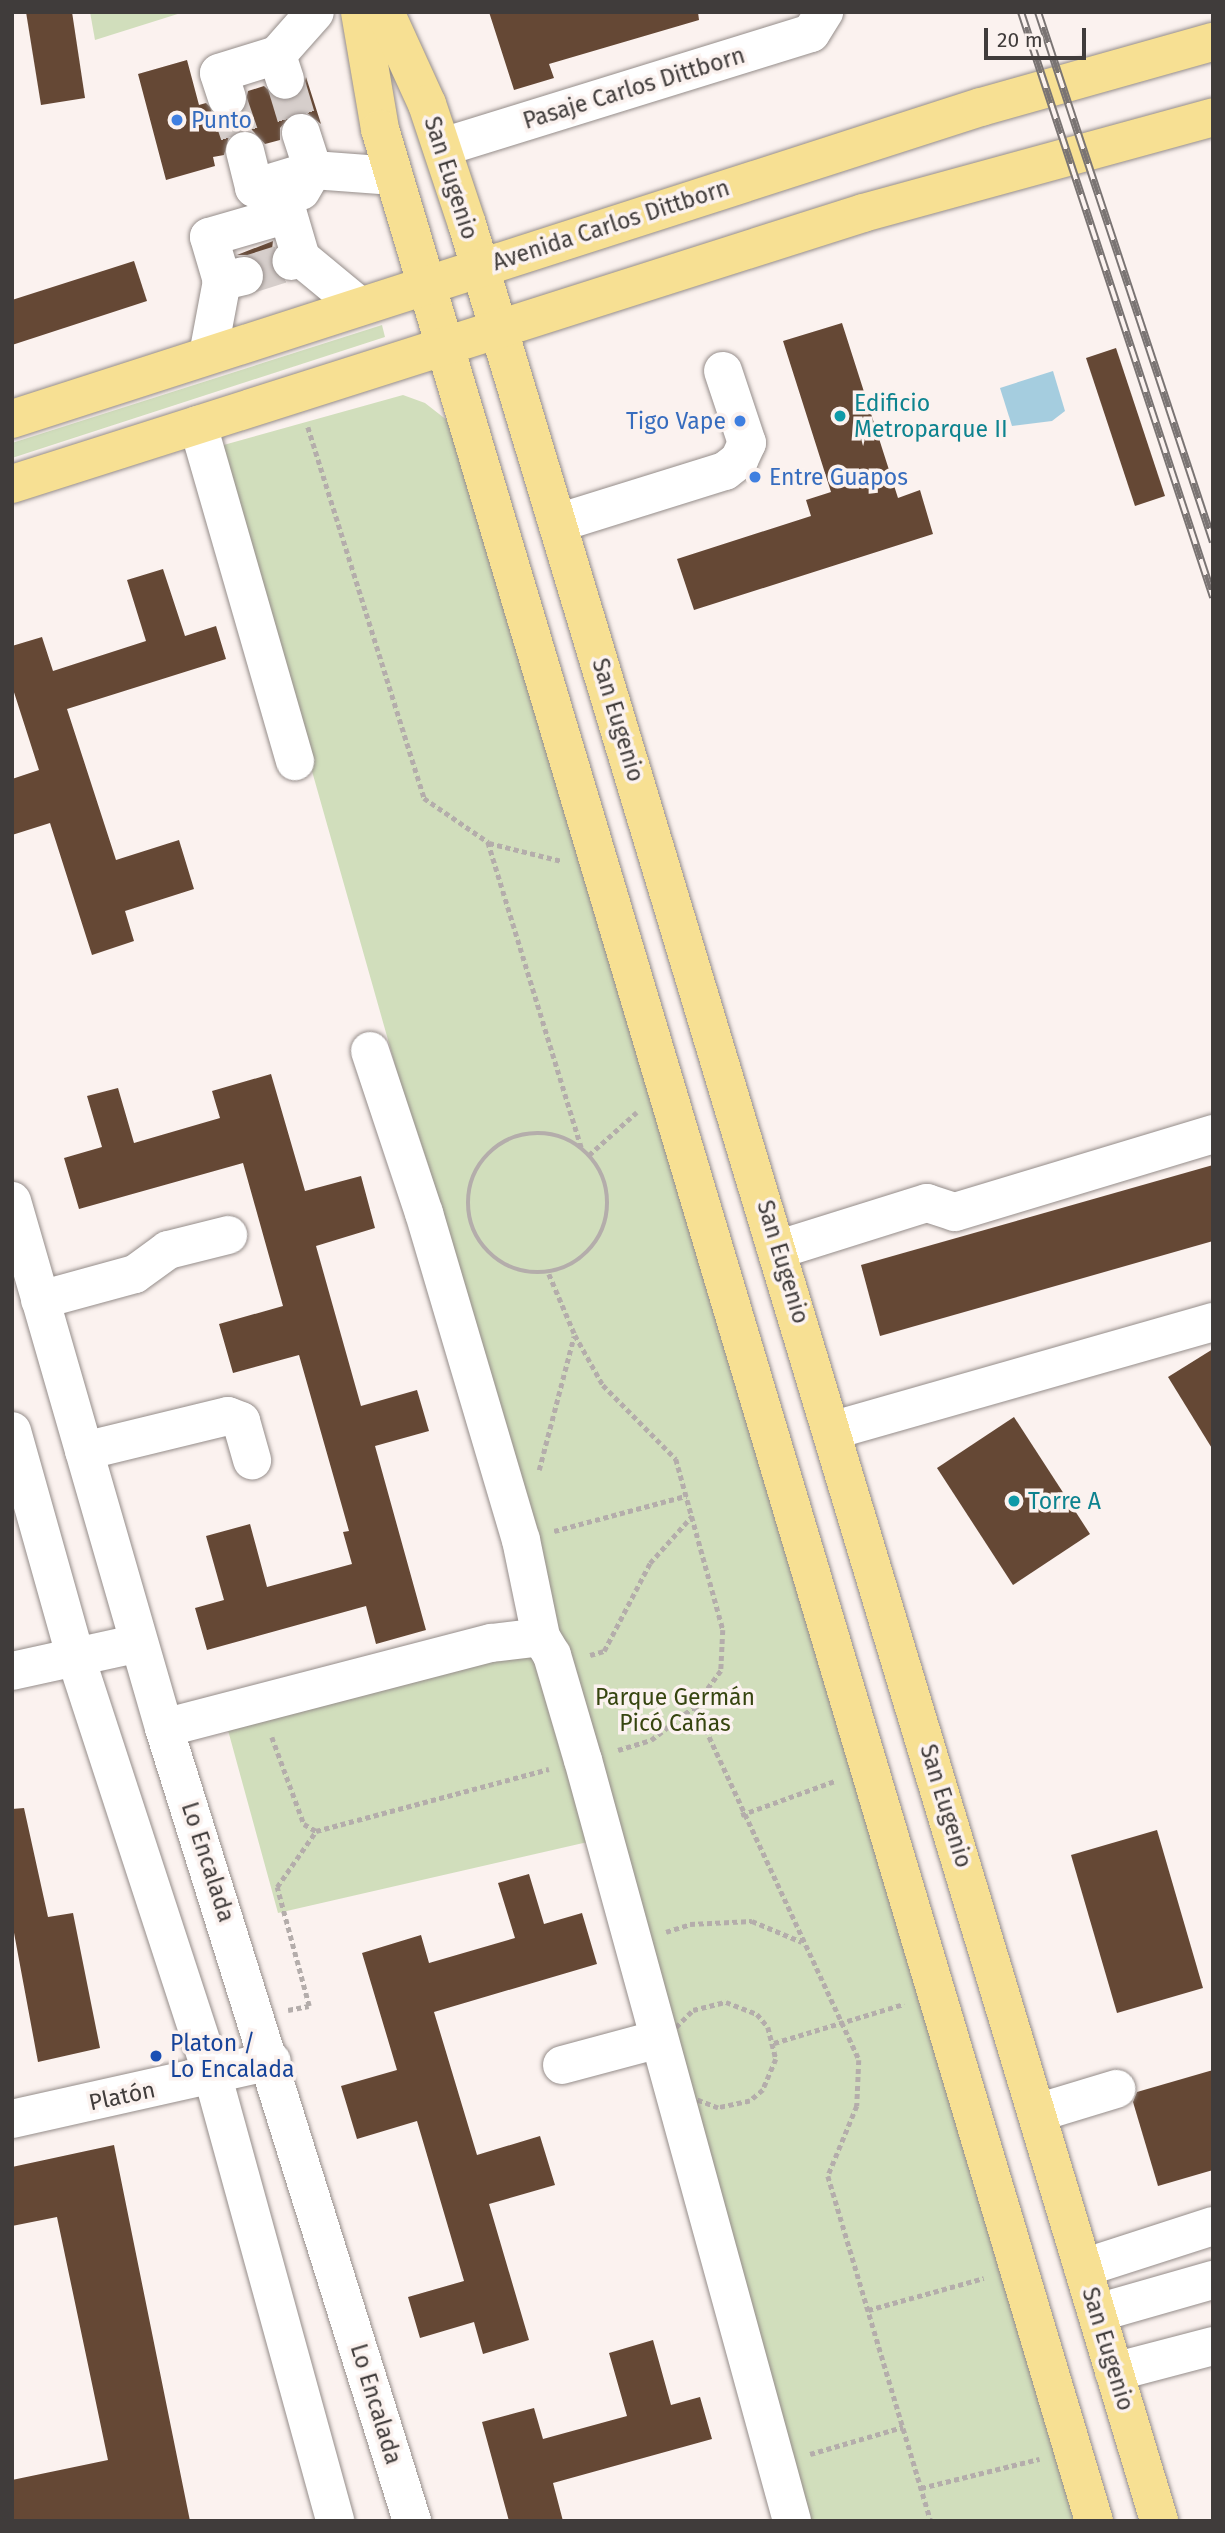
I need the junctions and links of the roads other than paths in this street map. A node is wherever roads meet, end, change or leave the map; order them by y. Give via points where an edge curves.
1 (315, 12) edge
2 (360, 12) edge
3 (385, 12) edge
4 (823, 17) edge
5 (1213, 42) edge
6 (227, 98) tunnel mouth
7 (1213, 117) edge
8 (301, 133) tunnel mouth
9 (443, 146) junction
10 (244, 151) tunnel mouth
11 (313, 170) junction
12 (394, 176) junction
13 (254, 188) junction
14 (288, 214) junction
15 (209, 237) junction
16 (480, 267) junction
17 (428, 283) junction
18 (358, 305) junction
19 (500, 331) junction
20 (446, 348) junction
21 (208, 355) junction
22 (723, 371) dead end
23 (12, 419) edge
24 (198, 425) junction
25 (12, 484) edge
26 (558, 523) junction
27 (295, 761) dead end
28 (370, 1051) dead end
29 (1213, 1134) edge
30 (12, 1201) edge
31 (228, 1234) dead end
32 (780, 1249) junction
33 (40, 1300) junction
34 (1213, 1322) edge
35 (834, 1430) junction
36 (12, 1431) edge
37 (84, 1451) junction
38 (252, 1460) dead end
39 (139, 1643) junction
40 (548, 1651) junction
41 (76, 1658) junction
42 (12, 1671) edge
43 (921, 1723) junction
44 (164, 1728) junction
45 (863, 1742) junction
46 (950, 1821) junction
47 (893, 1840) junction
48 (659, 2039) junction
49 (272, 2061) junction
50 (562, 2065) dead end
51 (213, 2077) junction
52 (1116, 2089) dead end
53 (1037, 2113) junction
54 (12, 2119) edge
55 (1213, 2227) edge
56 (1083, 2268) junction
57 (1213, 2280) edge
58 (1097, 2313) junction
59 (1213, 2346) edge
60 (1114, 2372) junction
61 (335, 2521) edge
62 (412, 2521) edge
63 (792, 2521) edge
64 (1094, 2521) edge
65 (1159, 2521) edge

1 - 6 street via 281,67 219,73
2 - 12 main road via 369,81
3 - 9 main road, San Eugenio
4 - 9 street, Pasaje Carlos Dittborn via 811,33
5 - 16 main road, Avenida Carlos Dittborn via 981,107
7 - 19 main road via 927,194
8 - 11 street
9 - 16 main road, San Eugenio
10 - 13 street
11 - 12 street
11 - 13 street
11 - 14 street
12 - 17 main road
13 - 15 street
14 - 15 street
14 - 18 street via 296,260
15 - 21 street via 233,279
16 - 17 main road, Avenida Carlos Dittborn
16 - 19 main road, San Eugenio
17 - 18 main road, Avenida Carlos Dittborn
17 - 20 main road
18 - 21 main road, Avenida Carlos Dittborn
19 - 20 main road
19 - 26 main road, San Eugenio
20 - 24 main road
20 - 45 main road
21 - 23 main road, Avenida Carlos Dittborn
22 - 26 street via 747,443 739,460 725,471
24 - 25 main road
24 - 27 street
26 - 32 main road, San Eugenio
28 - 40 street via 521,1540
29 - 32 street via 955,1212 927,1203
30 - 33 street, Lo Encalada
31 - 33 street via 168,1250 135,1275
32 - 35 main road, San Eugenio
33 - 37 street, Lo Encalada
34 - 35 street
35 - 43 main road, San Eugenio
36 - 41 street
37 - 38 street via 228,1416 241,1421
37 - 39 street, Lo Encalada
39 - 41 street
39 - 44 street, Lo Encalada
40 - 44 street via 491,1643 261,1707
40 - 48 street via 583,1760
41 - 42 street
41 - 51 street
43 - 45 main road via 914,1737 897,1748
43 - 46 main road, San Eugenio
44 - 49 street, Lo Encalada
45 - 47 main road
46 - 47 main road via 934,1810 915,1810 899,1821
46 - 53 main road, San Eugenio
47 - 64 main road
48 - 50 street
48 - 63 street
49 - 51 street, Platón
49 - 62 street, Lo Encalada
51 - 54 street, Platón
51 - 61 street
52 - 53 street
53 - 56 main road, San Eugenio
55 - 56 street
56 - 58 main road, San Eugenio
57 - 58 street
58 - 60 main road, San Eugenio
59 - 60 street
60 - 65 main road, San Eugenio

